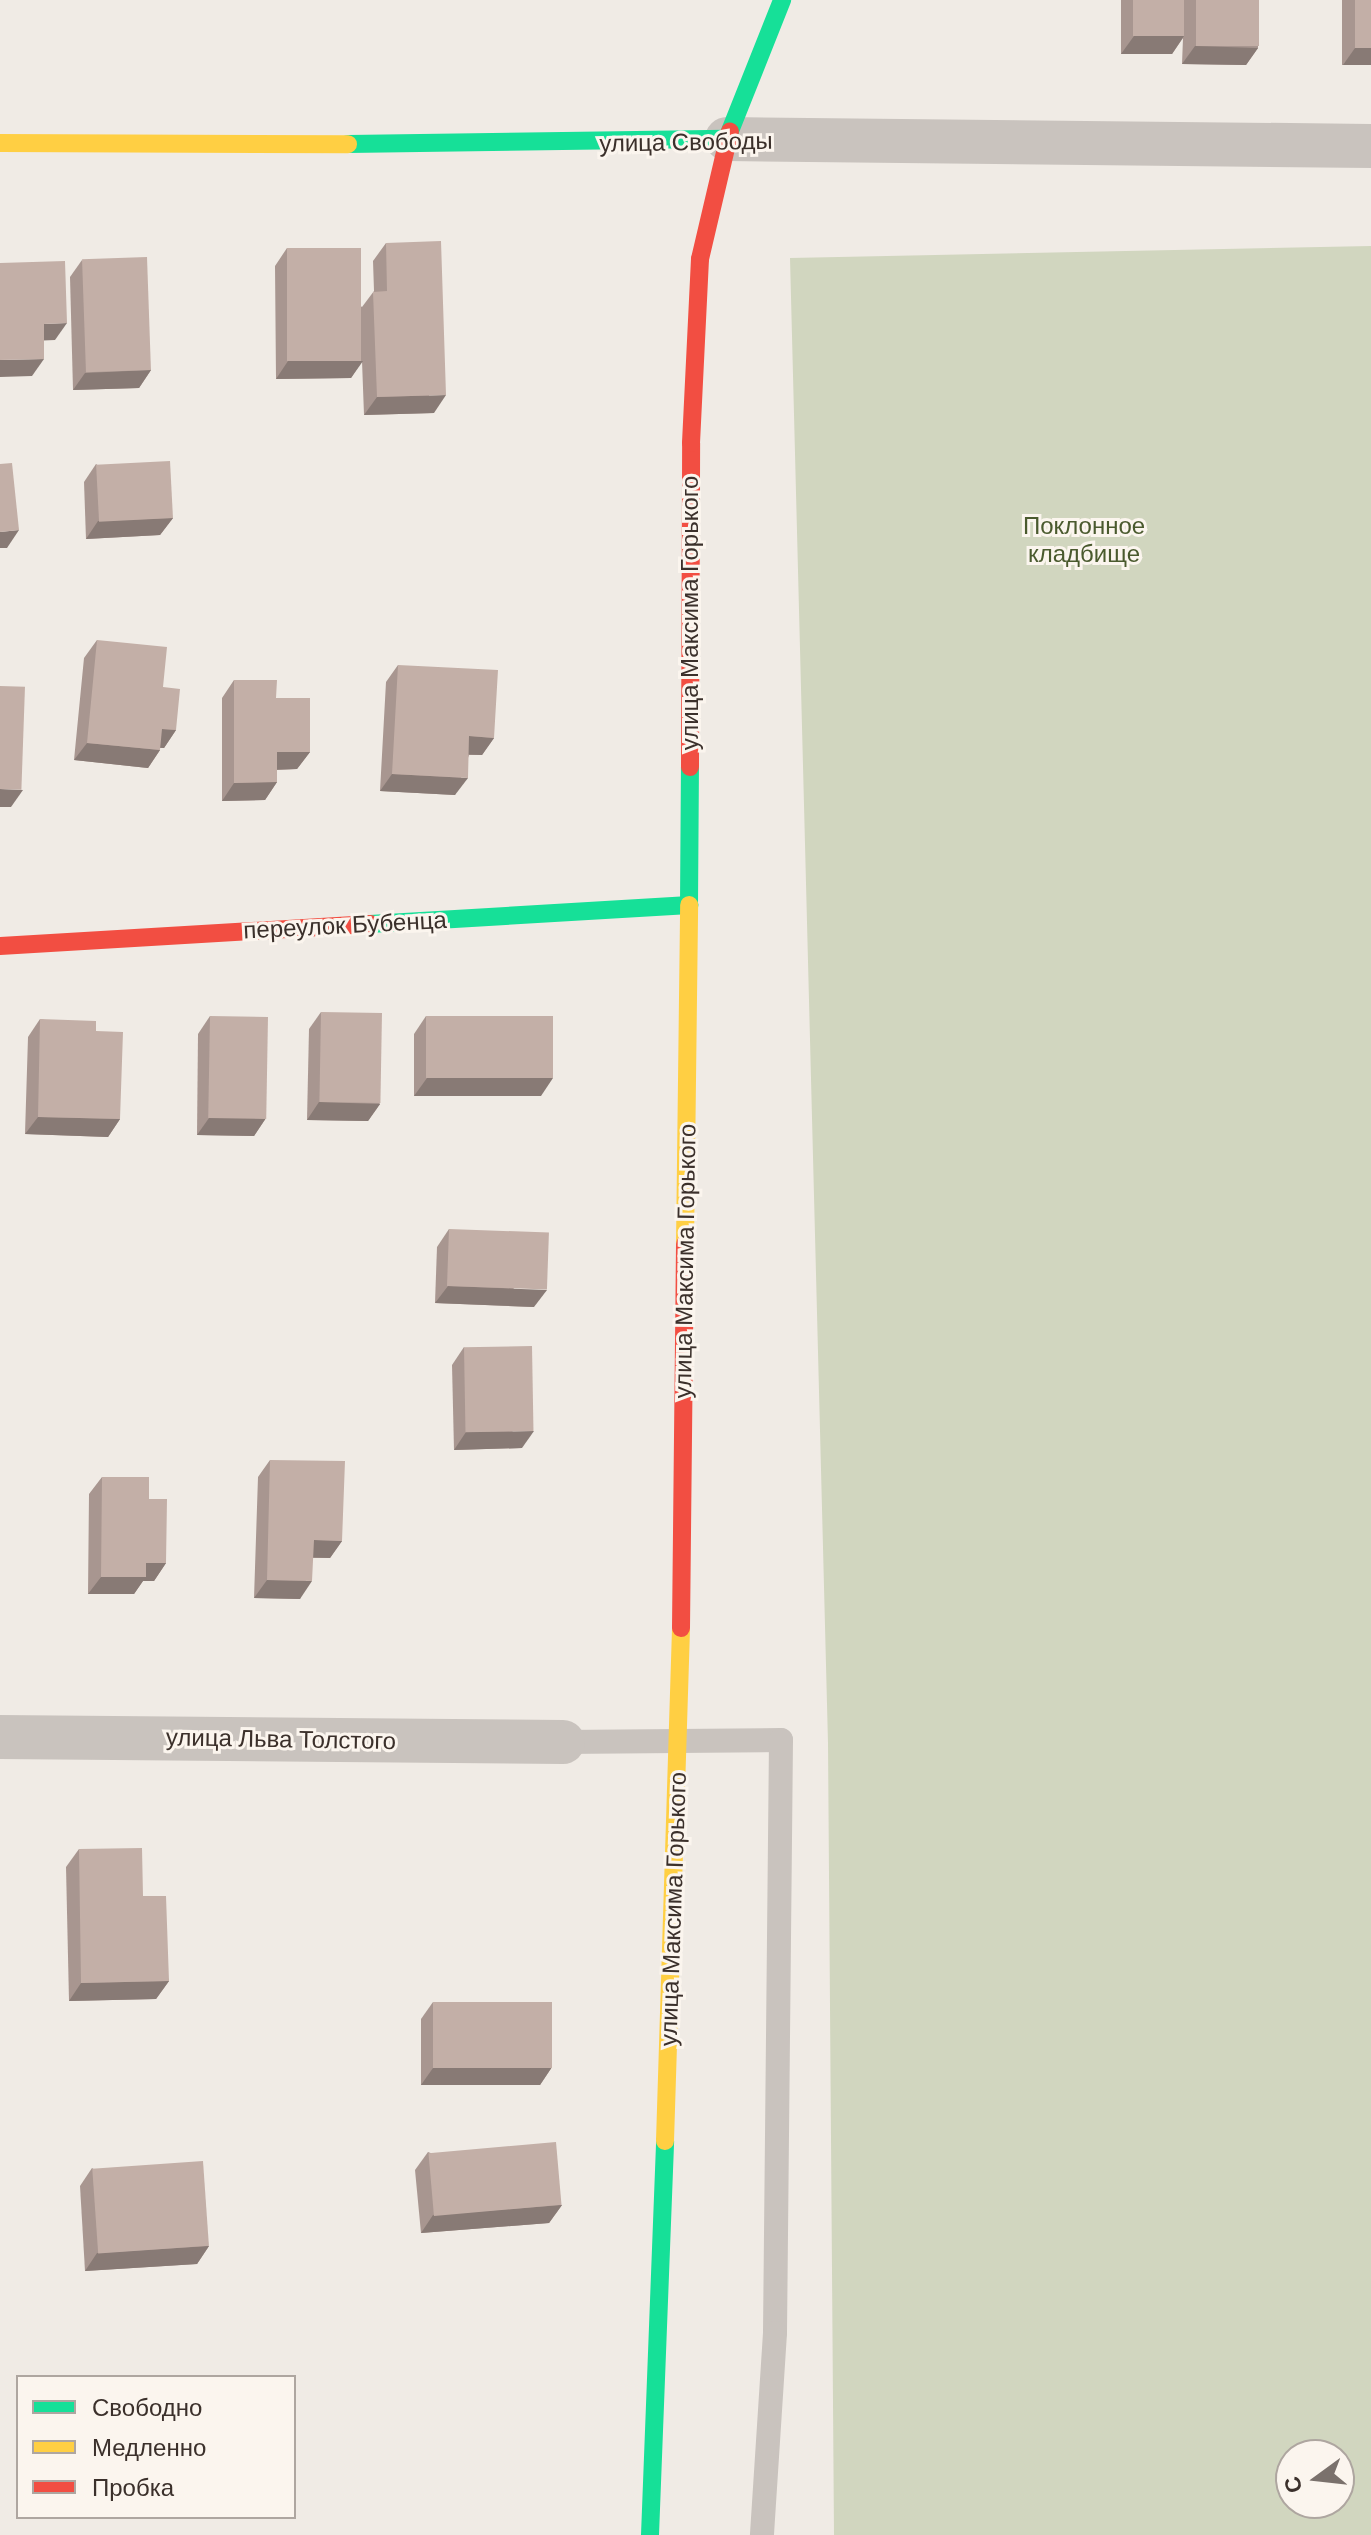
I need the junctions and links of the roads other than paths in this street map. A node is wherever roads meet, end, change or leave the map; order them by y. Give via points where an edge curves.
1 (782, 0) edge
2 (727, 139) junction
3 (0, 143) edge
4 (1371, 146) edge
5 (689, 905) junction
6 (0, 946) edge
7 (0, 1737) edge
8 (661, 1741) junction
9 (563, 1742) joint
10 (636, 2535) edge
11 (650, 2535) edge
12 (762, 2535) edge

1 - 2 main road, улица Максима Горького
2 - 3 main road, улица Свободы via 598,144
2 - 4 street, улица Свободы
2 - 5 main road, улица Максима Горького via 700,259 692,427
5 - 6 main road, переулок Бубенца
5 - 11 main road, улица Максима Горького, bridge via 680,1735
7 - 9 street, улица Льва Толстого
8 - 9 lane
8 - 10 lane
8 - 12 lane via 781,1740 775,2333

